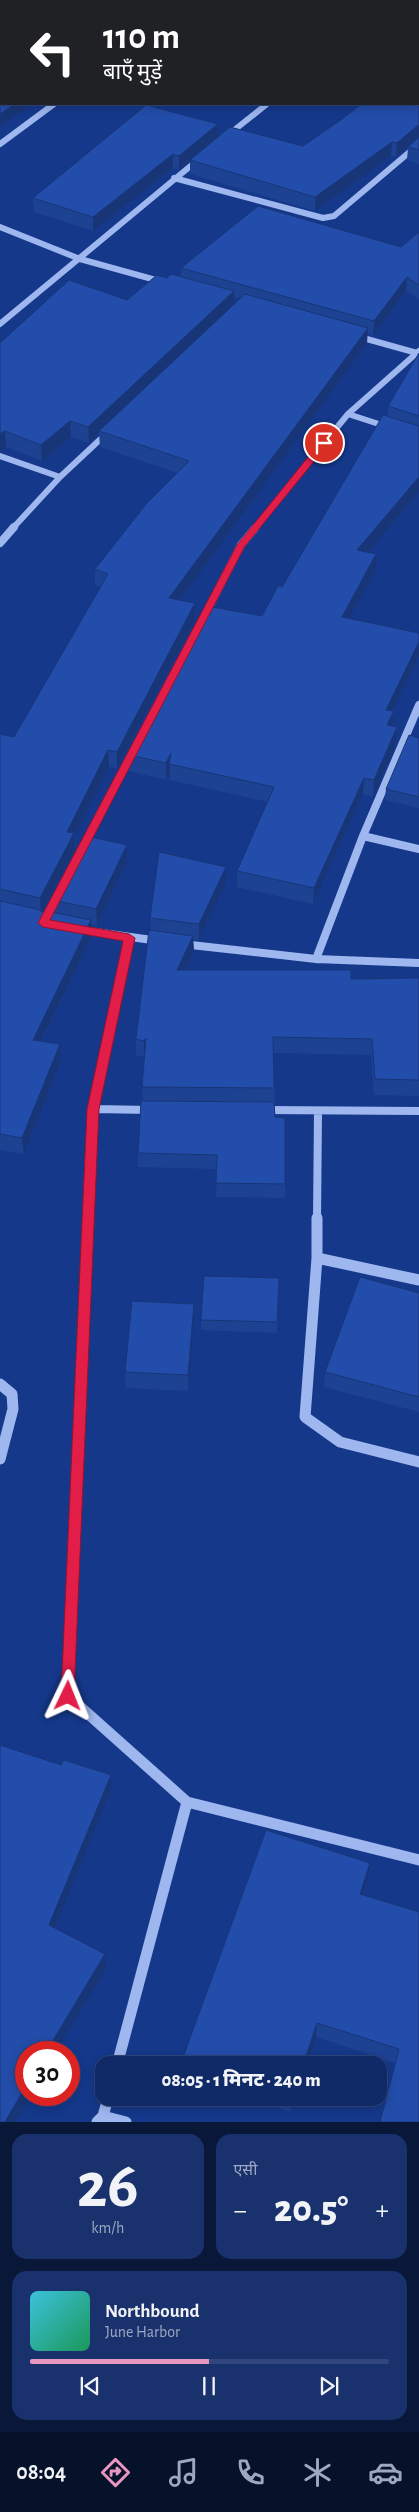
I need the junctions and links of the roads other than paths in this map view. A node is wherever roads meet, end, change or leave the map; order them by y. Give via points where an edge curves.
1 (53, 105) edge
2 (266, 105) edge
3 (221, 141) edge
4 (0, 144) edge
5 (419, 144) edge
6 (205, 154) edge
7 (174, 178) junction
8 (0, 227) edge
9 (80, 259) junction
10 (167, 283) edge
11 (0, 324) edge
12 (344, 333) edge
13 (418, 352) edge
14 (348, 414) junction
15 (392, 428) edge
16 (110, 430) edge
17 (0, 456) edge
18 (60, 477) junction
19 (0, 543) edge
20 (200, 624) edge
21 (419, 705) edge
22 (140, 738) edge
23 (362, 836) junction
24 (419, 849) edge
25 (80, 853) edge
26 (62, 888) edge
27 (53, 925) edge
28 (72, 928) edge
29 (129, 938) junction
30 (316, 959) junction
31 (419, 963) edge
32 (93, 1109) junction
33 (162, 1110) edge
34 (250, 1110) edge
35 (318, 1111) junction
36 (419, 1111) edge
37 (317, 1258) junction
38 (419, 1280) edge
39 (0, 1384) edge
40 (0, 1459) edge
41 (419, 1462) edge
42 (187, 1802) junction
43 (419, 1860) edge
44 (118, 2056) edge
45 (105, 2106) edge
46 (100, 2119) edge
47 (126, 2122) edge

1 - 4 street
2 - 3 street
5 - 7 street via 334,216 323,218
6 - 7 street
7 - 9 street
8 - 9 street
9 - 10 street
9 - 11 street
12 - 13 street
13 - 14 street
14 - 15 street
14 - 20 street via 241,545
16 - 18 street
17 - 18 street
18 - 19 street
21 - 23 street
22 - 25 street
23 - 24 street
23 - 30 street
26 - 27 street via 39,922
28 - 29 street
29 - 30 street
29 - 32 street
30 - 31 street
32 - 33 street
32 - 42 street via 68,1696
34 - 35 street
35 - 36 street
35 - 37 street
37 - 38 street
37 - 41 street via 305,1417 340,1442
39 - 40 street via 12,1394 13,1409
42 - 43 street
42 - 44 street
45 - 46 street
46 - 47 street

